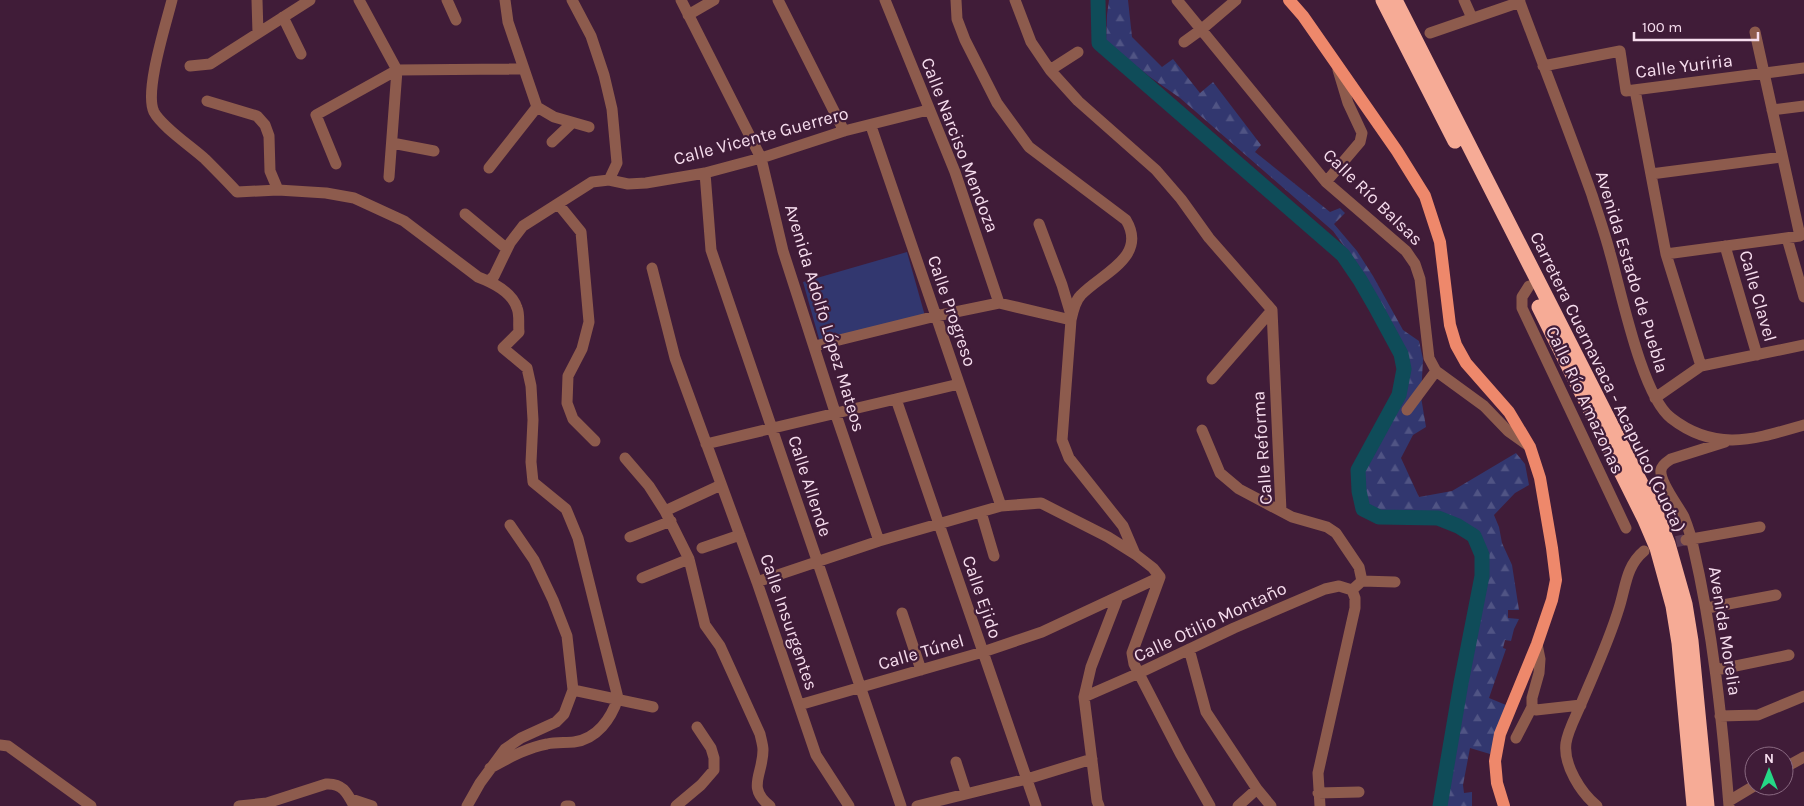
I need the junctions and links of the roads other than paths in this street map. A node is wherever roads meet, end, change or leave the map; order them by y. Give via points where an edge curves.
1 (172, 0) edge
2 (257, 0) edge
3 (310, 0) edge
4 (359, 0) edge
5 (447, 0) edge
6 (505, 0) edge
7 (572, 0) edge
8 (681, 0) edge
9 (714, 0) edge
10 (778, 0) edge
11 (885, 0) edge
12 (956, 0) edge
13 (1015, 0) edge
14 (1177, 0) edge
15 (1236, 0) edge
16 (1289, 0) edge
17 (1383, 0) edge
18 (1395, 0) edge
19 (1464, 0) edge
20 (1519, 1) edge
21 (688, 15) junction
22 (283, 17) junction
23 (1472, 18) junction
24 (456, 20) dead end
25 (1202, 29) junction
26 (1755, 32) dead end
27 (1430, 33) dead end
28 (258, 34) junction
29 (1184, 42) dead end
30 (1078, 52) dead end
31 (302, 54) dead end
32 (1336, 63) junction
33 (190, 66) dead end
34 (1543, 66) junction
35 (1804, 68) edge
36 (523, 69) junction
37 (397, 70) junction
38 (1050, 70) junction
39 (1765, 74) junction
40 (1636, 90) junction
41 (207, 101) dead end
42 (1804, 106) edge
43 (537, 107) junction
44 (928, 110) junction
45 (1772, 110) junction
46 (572, 123) junction
47 (871, 126) junction
48 (589, 127) dead end
49 (844, 131) junction
50 (392, 142) junction
51 (552, 142) dead end
52 (434, 151) dead end
53 (1782, 157) junction
54 (761, 158) junction
55 (336, 164) dead end
56 (489, 168) dead end
57 (705, 173) junction
58 (1651, 174) junction
59 (389, 177) dead end
60 (609, 180) junction
61 (1326, 182) junction
62 (278, 190) junction
63 (559, 204) junction
64 (465, 214) dead end
65 (1039, 224) dead end
66 (1787, 238) junction
67 (1725, 246) junction
68 (507, 249) junction
69 (1666, 254) junction
70 (652, 268) dead end
71 (489, 281) junction
72 (1529, 286) junction
73 (1804, 297) edge
74 (999, 303) junction
75 (1272, 310) junction
76 (936, 316) junction
77 (1071, 318) junction
78 (1804, 345) edge
79 (815, 346) junction
80 (1757, 355) junction
81 (1701, 366) junction
82 (1436, 371) junction
83 (1212, 379) dead end
84 (958, 384) junction
85 (1655, 398) junction
86 (896, 399) junction
87 (1407, 410) dead end
88 (835, 412) junction
89 (1804, 426) edge
90 (773, 429) junction
91 (1202, 430) dead end
92 (595, 441) dead end
93 (1727, 441) junction
94 (706, 444) junction
95 (1530, 447) junction
96 (625, 458) dead end
97 (721, 485) junction
98 (1002, 506) junction
99 (1282, 511) junction
100 (980, 512) junction
101 (668, 516) junction
102 (510, 525) dead end
103 (939, 525) junction
104 (1760, 527) dead end
105 (1626, 528) dead end
106 (740, 535) junction
107 (630, 537) dead end
108 (1687, 539) junction
109 (880, 541) junction
110 (702, 548) dead end
111 (1644, 551) dead end
112 (1135, 554) junction
113 (994, 556) dead end
114 (690, 559) junction
115 (817, 561) junction
116 (1160, 577) junction
117 (642, 578) dead end
118 (1362, 581) junction
119 (757, 582) junction
120 (1395, 582) dead end
121 (1352, 590) junction
122 (1776, 595) dead end
123 (1118, 597) junction
124 (1707, 608) junction
125 (902, 613) dead end
126 (1537, 644) junction
127 (1189, 649) junction
128 (983, 652) junction
129 (1789, 655) dead end
130 (922, 670) junction
131 (1716, 670) junction
132 (1139, 673) junction
133 (860, 688) junction
134 (573, 690) junction
135 (1804, 696) edge
136 (1084, 697) junction
137 (618, 698) junction
138 (799, 705) junction
139 (1581, 705) junction
140 (653, 706) dead end
141 (1532, 707) junction
142 (1720, 716) junction
143 (697, 727) dead end
144 (1516, 738) dead end
145 (0, 745) edge
146 (1092, 759) junction
147 (956, 762) dead end
148 (490, 768) junction
149 (1027, 779) junction
150 (1257, 789) junction
151 (1359, 792) dead end
152 (966, 793) junction
153 (1318, 793) junction
154 (1744, 793) edge
155 (352, 803) edge
156 (1729, 803) edge
157 (267, 804) edge
158 (91, 806) edge
159 (239, 806) edge
160 (372, 806) edge
161 (467, 806) edge
162 (566, 806) edge
163 (570, 806) edge
164 (676, 806) edge
165 (770, 806) edge
166 (849, 806) edge
167 (902, 806) edge
168 (917, 806) edge
169 (1036, 806) edge
170 (1099, 806) edge
171 (1210, 806) edge
172 (1238, 806) edge
173 (1271, 806) edge
174 (1320, 806) edge
175 (1504, 806) edge
176 (1597, 806) edge
177 (1694, 806) edge
178 (1707, 806) edge

1 - 62 street via 151,95 154,112 237,192
2 - 28 street
3 - 22 street
4 - 37 street
5 - 24 street
6 - 36 street via 508,22
7 - 60 street via 590,36 612,109 617,163
8 - 21 street, Avenida Adolfo López Mateos
9 - 21 street
10 - 49 street
11 - 44 street, Calle Narciso Mendoza
12 - 77 street via 957,19 965,40 997,104 1029,147 1126,220 1132,230 1133,241 1129,251 1113,270 1080,295
13 - 38 street via 1031,42
14 - 25 street, Calle Río Balsas
15 - 25 street
16 - 32 main road
17 - 72 highway, Carretera Cuernavaca - Acapulco (Cuota)
18 - 178 highway, Carretera Cuernavaca - Acapulco (Cuota) via 1656,513 1668,544 1685,604 1691,642
19 - 23 street
20 - 23 street
20 - 34 street, Avenida Estado de Puebla
21 - 54 street, Avenida Adolfo López Mateos
22 - 28 street
22 - 31 street
23 - 27 street
25 - 29 street
25 - 61 street, Calle Río Balsas
26 - 39 street
28 - 33 street via 210,64
30 - 38 street
32 - 61 street via 1362,133 1360,142
32 - 95 main road via 1425,196 1440,242 1450,325 1456,345 1466,363 1509,412
34 - 40 street, Calle Yuriria via 1620,51 1626,91
34 - 85 street, Avenida Estado de Puebla via 1591,193 1639,357
35 - 39 street, Calle Yuriria
36 - 37 street
36 - 43 street
37 - 50 street
37 - 55 street via 316,115
38 - 75 street via 1078,101 1156,170 1209,238
39 - 40 street, Calle Yuriria
39 - 45 street
40 - 58 street
41 - 62 street via 257,116 269,136 270,171
42 - 45 street
43 - 46 street
43 - 56 street
44 - 47 street, Calle Vicente Guerrero
44 - 74 street, Calle Narciso Mendoza via 955,172
45 - 53 street
46 - 48 street
46 - 51 street
47 - 49 street, Calle Vicente Guerrero
47 - 76 street, Calle Progreso
49 - 54 street, Calle Vicente Guerrero
50 - 52 street
50 - 59 street
53 - 58 street
53 - 66 street via 1800,236
54 - 57 street, Calle Vicente Guerrero
54 - 79 street, Avenida Adolfo López Mateos via 783,252
57 - 60 street, Calle Vicente Guerrero via 646,183
57 - 90 street, Calle Allende via 711,250
58 - 69 street
60 - 63 street, Calle Vicente Guerrero via 592,182
61 - 82 street, Calle Río Balsas via 1406,251 1415,264 1420,279 1429,358
62 - 71 street via 354,198 404,221 478,277
63 - 68 street, Calle Vicente Guerrero via 523,226
63 - 92 street via 581,232 589,322 582,349 568,376 567,403 573,419
64 - 68 street
65 - 77 street
66 - 67 street
66 - 73 street
67 - 69 street
67 - 80 street, Calle Clavel
68 - 71 street, Calle Vicente Guerrero
69 - 81 street
70 - 94 street, Calle Insurgentes via 675,358
71 - 137 street via 511,295 518,310 518,332 504,348 527,368 532,386 533,482 566,509 578,538
72 - 105 street, Calle Río Amazonas via 1522,297 1522,308
72 - 177 highway, Carretera Cuernavaca - Acapulco (Cuota) via 1645,520 1663,567 1679,643
74 - 76 street
74 - 77 street
75 - 83 street
75 - 99 street, Calle Reforma
76 - 79 street
76 - 84 street, Calle Progreso
77 - 112 street via 1062,440 1069,458 1124,526
78 - 80 street
79 - 88 street, Avenida Adolfo López Mateos
80 - 81 street
81 - 85 street
82 - 87 street
82 - 95 street via 1484,406 1508,431
84 - 86 street
84 - 98 street, Calle Progreso
85 - 93 street, Avenida Estado de Puebla via 1669,417 1685,428
86 - 88 street
86 - 103 street, Calle Ejido
88 - 90 street
88 - 109 street, Avenida Adolfo López Mateos
89 - 93 street, Avenida Estado de Puebla via 1754,439
90 - 94 street
90 - 115 street, Calle Allende
91 - 99 street via 1220,473 1238,489
93 - 108 street, Avenida Morelia via 1671,459 1661,469 1662,478 1683,516
94 - 97 street, Calle Insurgentes
95 - 126 main road via 1540,478 1556,580
96 - 101 street via 649,486
97 - 101 street
97 - 106 street, Calle Insurgentes
98 - 100 street
98 - 112 street via 1041,503
99 - 118 street, Calle Reforma via 1336,533 1359,567
100 - 103 street
100 - 113 street
101 - 107 street
101 - 114 street
102 - 134 street via 534,560 553,600 566,636
103 - 109 street
103 - 128 street, Calle Ejido
104 - 108 street
106 - 110 street
106 - 119 street, Calle Insurgentes
108 - 124 street, Avenida Morelia
109 - 115 street
111 - 139 street via 1630,568 1618,610
112 - 116 street
114 - 117 street
114 - 165 street via 706,625 720,646 760,734 763,750 757,786 761,798
115 - 119 street
115 - 133 street, Calle Allende
116 - 123 street, Calle Túnel
116 - 132 street via 1132,654
118 - 120 street
118 - 121 street
119 - 138 street, Calle Insurgentes
121 - 127 street, Calle Otilio Montaño via 1339,586 1325,589
121 - 153 street via 1355,608 1318,773
122 - 124 street
123 - 128 street, Calle Túnel via 1042,632
123 - 136 street via 1091,667
124 - 131 street, Avenida Morelia
125 - 130 street
126 - 141 street via 1539,673
126 - 175 main road via 1500,734 1495,761
127 - 132 street, Calle Otilio Montaño
127 - 150 street via 1206,712
128 - 130 street, Calle Túnel
128 - 149 street, Calle Ejido
129 - 131 street
130 - 133 street, Calle Túnel
131 - 142 street, Avenida Morelia
132 - 136 street, Calle Otilio Montaño
132 - 171 street
133 - 138 street, Calle Túnel
133 - 167 street, Calle Allende
134 - 137 street
134 - 148 street via 564,714 556,722 505,749
135 - 142 street via 1758,715
136 - 146 street
137 - 140 street
137 - 148 street via 613,712 597,733 576,742 549,743 530,748
138 - 166 street, Calle Insurgentes via 816,755
139 - 141 street via 1536,710
139 - 176 street via 1566,745 1571,772
141 - 144 street
142 - 156 street, Avenida Morelia
143 - 164 street via 711,748 714,770
145 - 158 street via 8,746
146 - 149 street
146 - 170 street
147 - 152 street
148 - 161 street
149 - 152 street
149 - 169 street, Calle Ejido
150 - 172 street
150 - 173 street
151 - 153 street
152 - 168 street
153 - 174 street
154 - 156 street
155 - 157 street via 344,790 335,784 326,784
155 - 160 street
157 - 159 street
162 - 163 street

